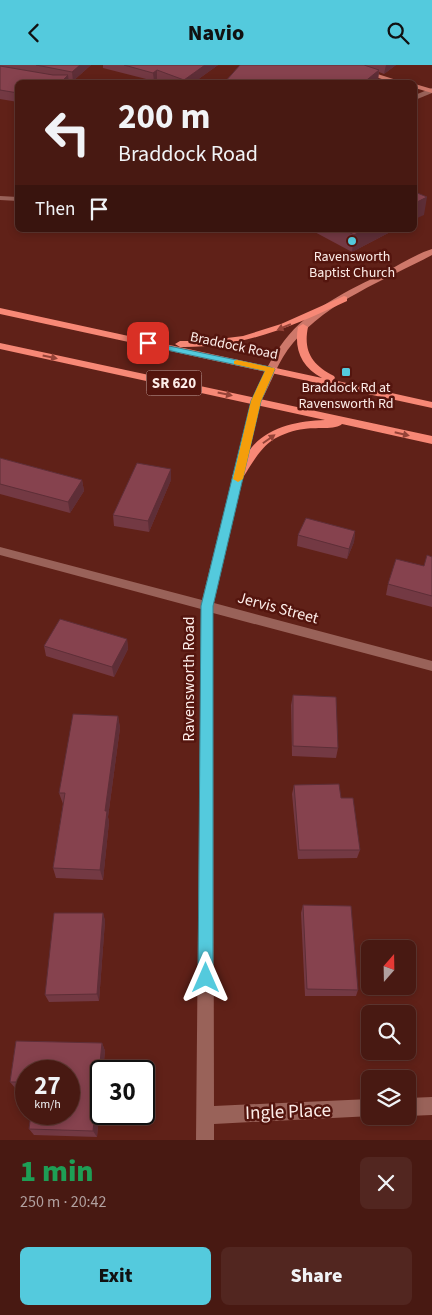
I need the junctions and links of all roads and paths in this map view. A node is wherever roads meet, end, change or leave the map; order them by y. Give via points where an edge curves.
1 (342, 65) edge
2 (393, 80) edge
3 (417, 87) edge
4 (432, 91) edge
5 (417, 97) edge
6 (0, 198) edge
7 (15, 199) edge
8 (431, 253) edge
9 (344, 299) junction
10 (0, 311) edge
11 (303, 327) junction
12 (90, 331) junction
13 (0, 346) edge
14 (270, 369) junction
15 (350, 387) junction
16 (256, 401) junction
17 (432, 405) edge
18 (372, 427) junction
19 (432, 440) edge
20 (238, 476) junction
21 (0, 551) edge
22 (207, 606) junction
23 (432, 666) edge
24 (432, 1106) edge
25 (416, 1107) edge
26 (361, 1108) edge
27 (206, 1115) junction
28 (205, 1140) edge

1 - 2 main road
3 - 4 main road
4 - 5 street
6 - 7 street
8 - 9 main road, Ravensworth Road
9 - 11 main road, Ravensworth Road
9 -> 12 main road via 278,330 220,344 161,342
10 - 12 main road, Braddock Road / SR 620
11 - 14 main road, Ravensworth Road
11 - 15 main road via 300,344 308,365
12 - 14 main road, Braddock Road / SR 620
13 -> 16 main road, SR 620
14 - 15 main road, Braddock Road / SR 620
14 - 16 main road, Ravensworth Road
15 - 17 main road, Braddock Road / SR 620
16 - 18 main road, SR 620
16 - 20 street, Ravensworth Road
18 -> 19 main road, SR 620
20 -> 18 main road via 256,449 269,437 288,429 333,424
20 - 22 street, Ravensworth Road
21 - 22 street, Jervis Street
22 - 23 street, Jervis Street
22 - 27 street, Ravensworth Road
24 - 25 street
26 - 27 street, Ingle Place
27 - 28 street, Ravensworth Road

